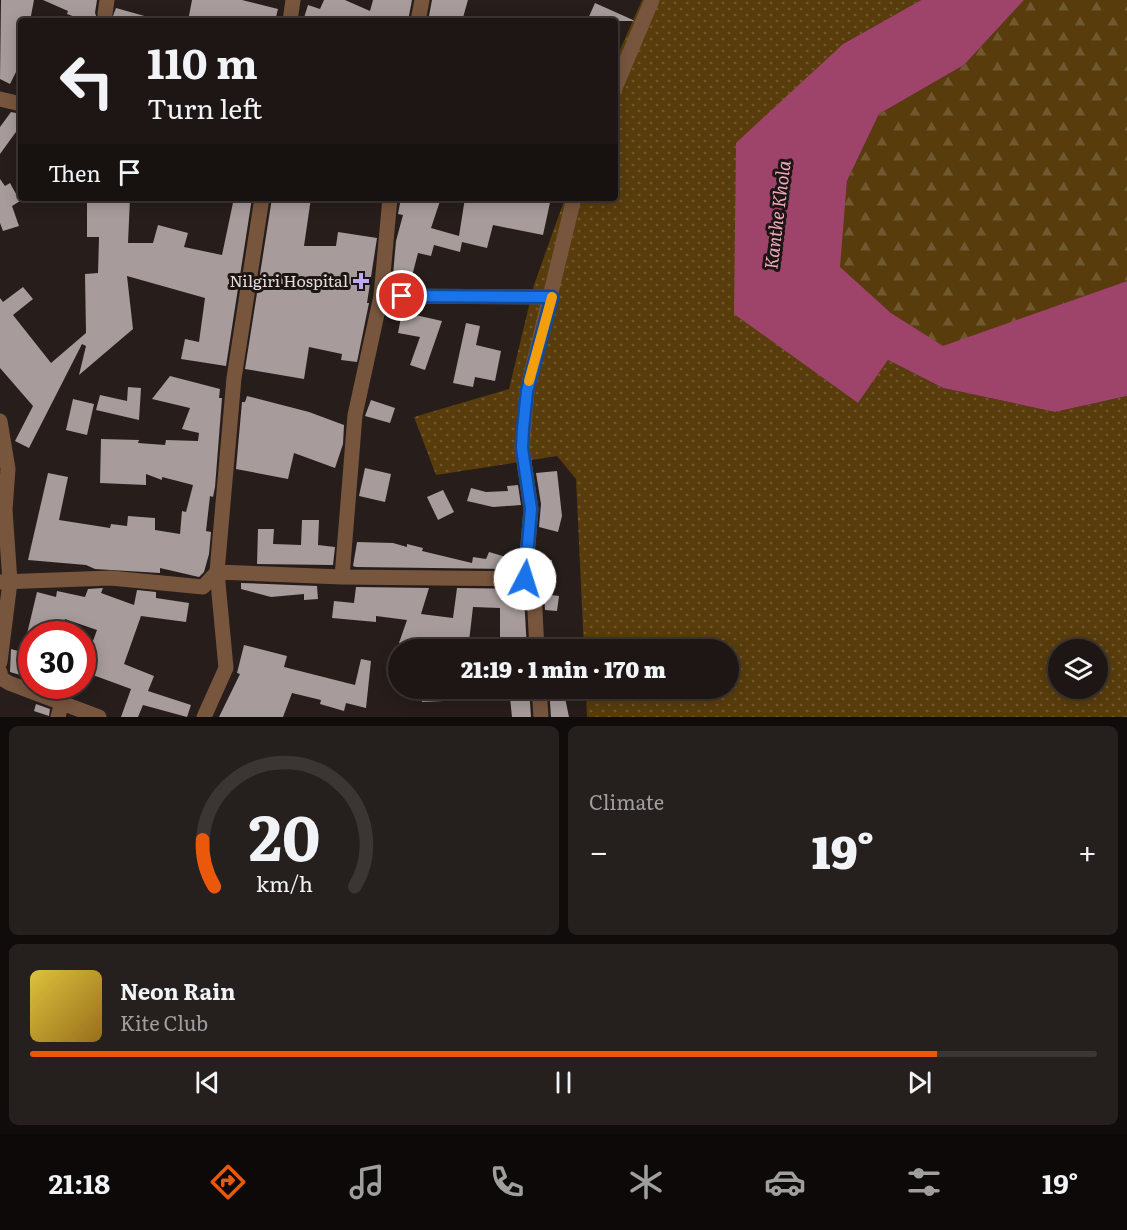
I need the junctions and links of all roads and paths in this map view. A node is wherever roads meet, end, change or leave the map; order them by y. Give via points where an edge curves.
1 (293, 0) edge
2 (422, 0) edge
3 (652, 0) edge
4 (290, 18) edge
5 (419, 18) edge
6 (618, 81) edge
7 (0, 99) edge
8 (18, 103) edge
9 (262, 201) edge
10 (390, 201) edge
11 (573, 201) edge
12 (381, 296) junction
13 (552, 297) junction
14 (0, 421) edge
15 (4, 469) edge
16 (217, 572) junction
17 (342, 577) junction
18 (525, 579) junction
19 (5, 582) edge
20 (536, 639) edge
21 (0, 662) edge
22 (0, 672) edge
23 (540, 699) edge
24 (62, 702) junction
25 (58, 717) edge
26 (99, 717) edge
27 (204, 717) edge
28 (541, 717) edge

1 - 4 street
2 - 5 street
3 - 6 street
7 - 8 street
9 - 16 street via 234,378
10 - 12 street
11 - 13 street
12 - 13 street
12 - 17 street via 355,415
13 - 18 street via 527,391 522,448 531,509
14 - 15 street
15 - 19 street
16 - 17 street
16 - 19 street via 203,587 111,578
16 - 27 street via 226,668
17 - 18 street
18 - 20 street via 534,593
19 - 21 street
22 - 24 street via 1,678 9,683
23 - 28 street
24 - 25 street
24 - 26 street

